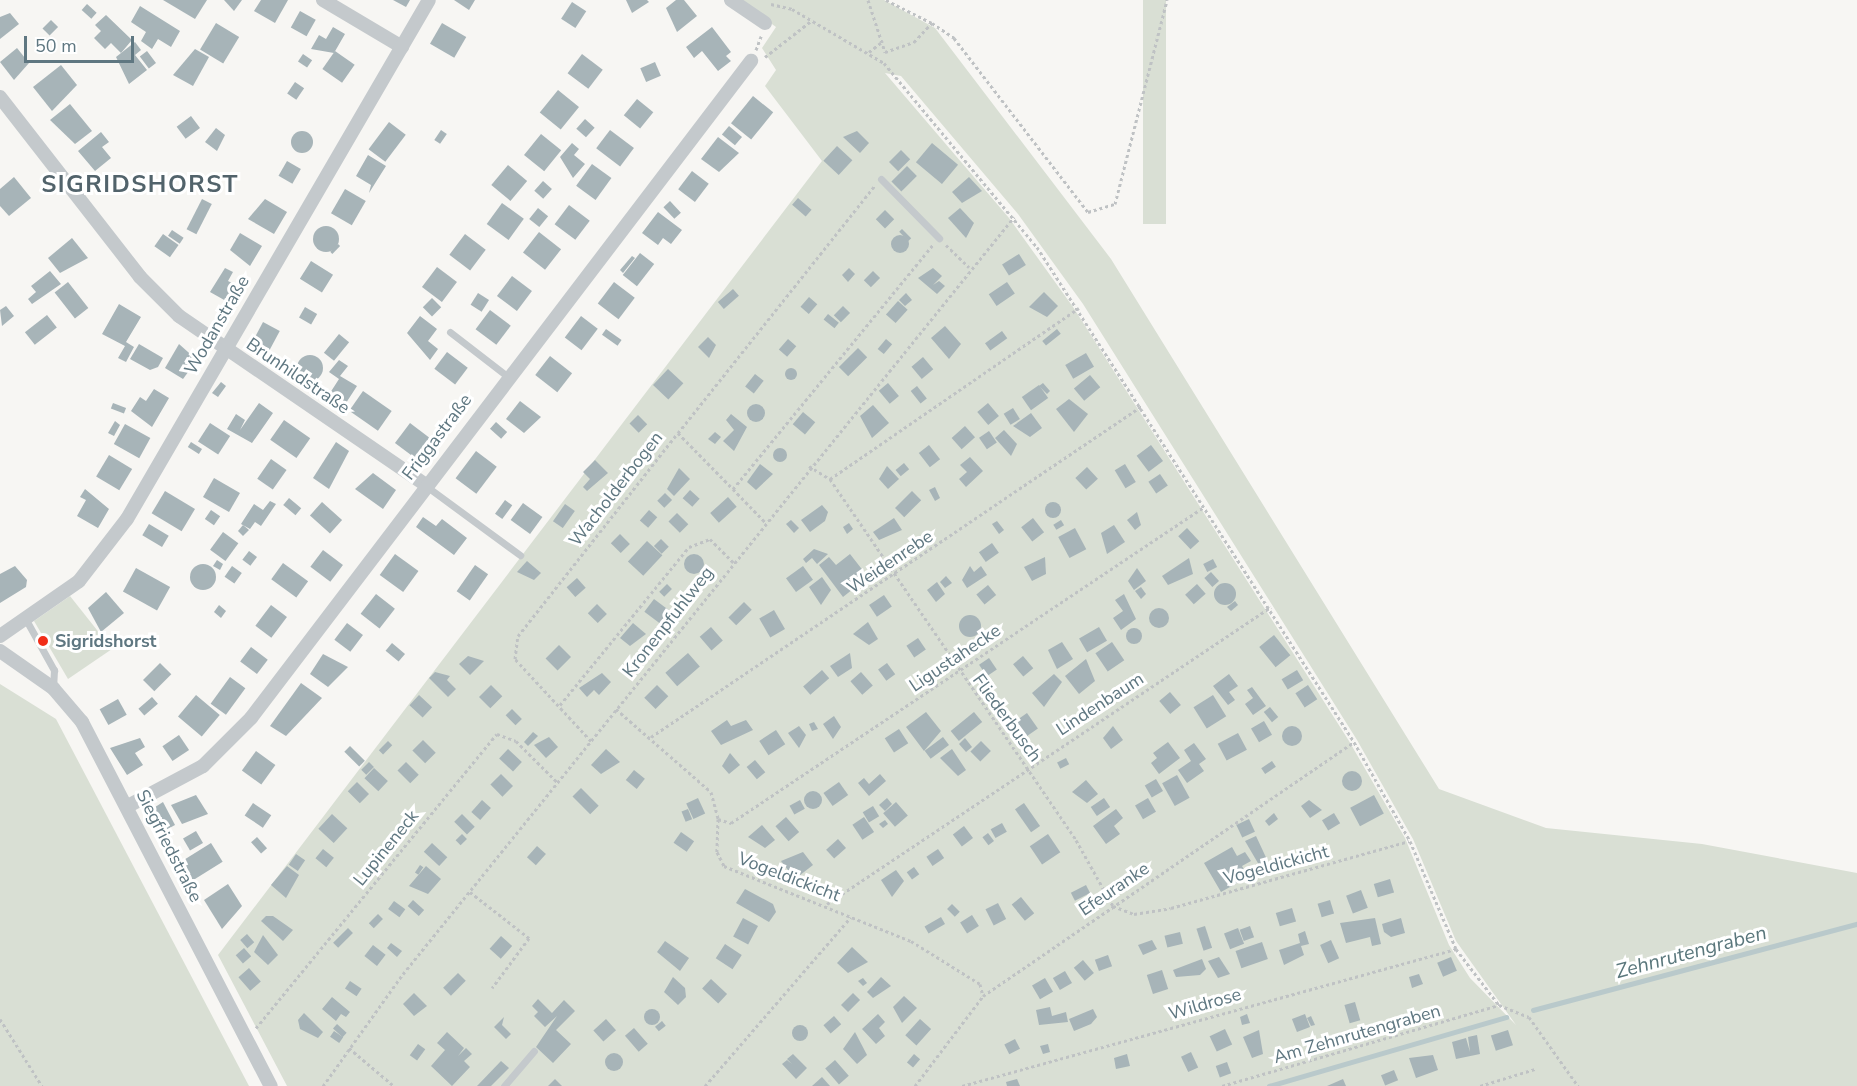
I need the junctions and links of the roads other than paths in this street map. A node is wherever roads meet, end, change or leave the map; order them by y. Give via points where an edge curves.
1 (322, 0) edge
2 (429, 0) edge
3 (730, 0) edge
4 (765, 23) dead end
5 (402, 47) junction
6 (751, 61) road end
7 (0, 97) edge
8 (881, 179) road end
9 (939, 238) road end
10 (450, 332) dead end
11 (224, 348) junction
12 (507, 376) junction
13 (424, 484) junction
14 (519, 555) dead end
15 (26, 618) junction
16 (0, 636) edge
17 (0, 651) edge
18 (53, 688) junction
19 (128, 806) junction
20 (534, 1050) dead end
21 (271, 1086) edge
22 (504, 1086) edge

1 - 5 street
2 - 5 street, Wodanstraße
3 - 4 street
5 - 11 street, Wodanstraße
6 - 12 street, Friggastraße
7 - 11 street, Brunhildstraße via 140,277 179,316
8 - 9 lane
10 - 12 lane
11 - 13 street, Brunhildstraße
11 - 15 street, Wodanstraße via 127,519 79,581
12 - 13 street, Friggastraße
13 - 14 lane
13 - 19 street, Friggastraße via 251,718 203,766
15 - 16 street, Wodanstraße
15 - 18 lane via 54,670
17 - 18 street, Siegfriedstraße
18 - 19 street, Siegfriedstraße via 82,722
19 - 21 street, Siegfriedstraße
20 - 22 lane

